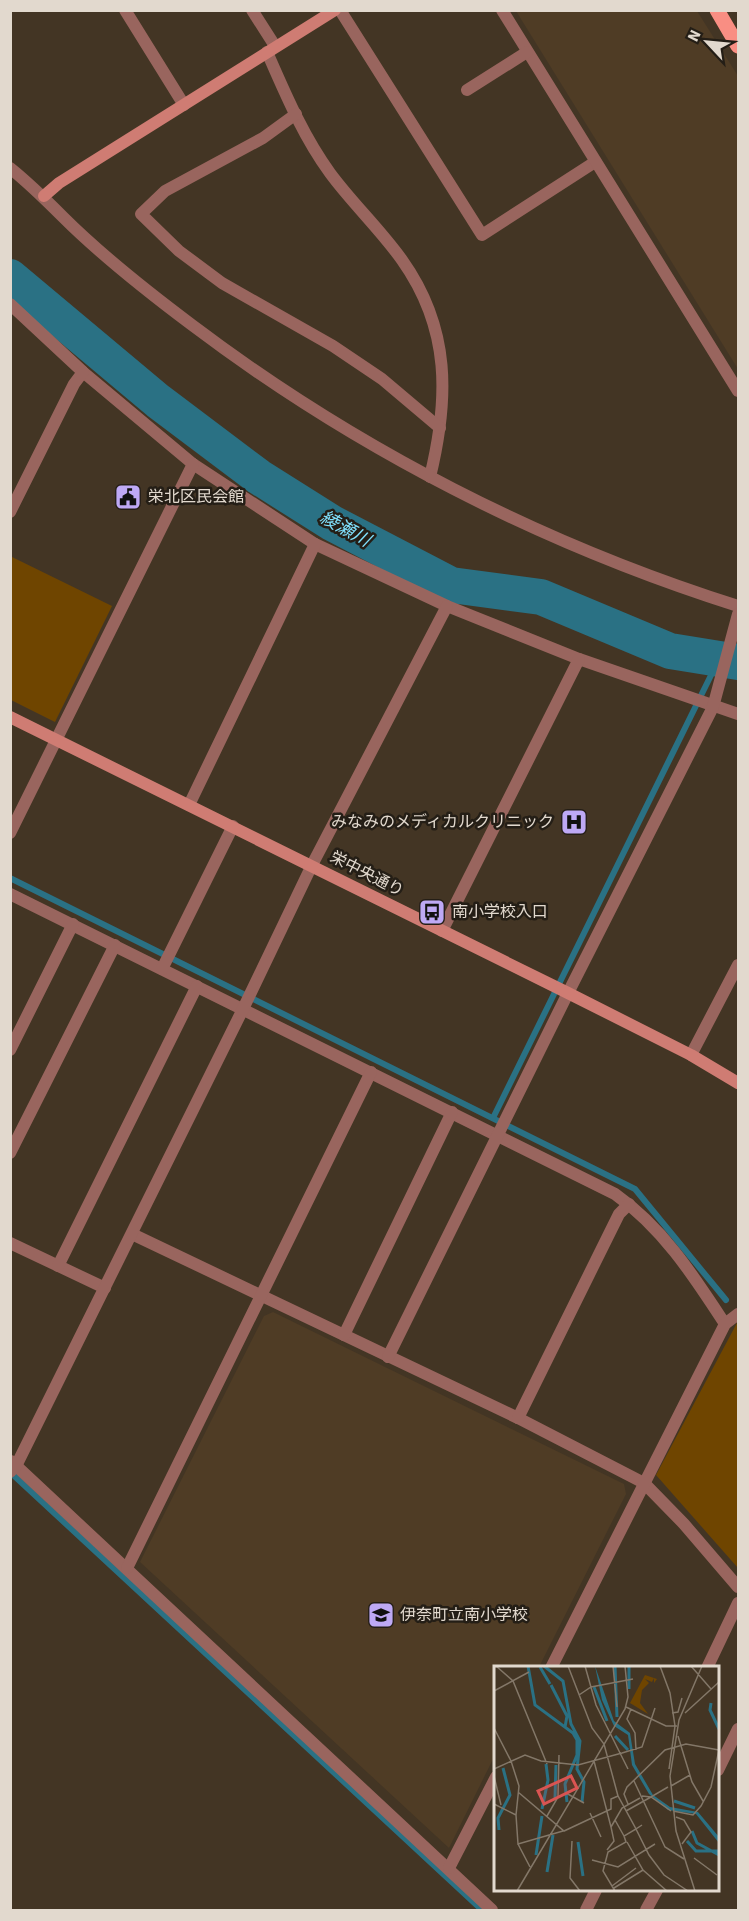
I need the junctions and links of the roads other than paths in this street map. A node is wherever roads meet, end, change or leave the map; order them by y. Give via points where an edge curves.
1 (125, 10) edge
2 (252, 10) edge
3 (335, 10) edge
4 (340, 10) edge
5 (501, 10) edge
6 (717, 10) edge
7 (738, 46) edge
8 (271, 49) junction
9 (527, 52) junction
10 (467, 90) dead end
11 (184, 105) junction
12 (296, 114) junction
13 (595, 162) junction
14 (10, 168) edge
15 (44, 196) junction
16 (10, 304) edge
17 (83, 372) junction
18 (738, 391) edge
19 (440, 428) junction
20 (193, 464) junction
21 (430, 477) junction
22 (10, 512) edge
23 (315, 544) junction
24 (447, 606) junction
25 (738, 606) edge
26 (738, 614) edge
27 (579, 659) junction
28 (713, 707) junction
29 (738, 714) edge
30 (10, 717) edge
31 (56, 740) junction
32 (189, 805) junction
33 (232, 826) junction
34 (10, 833) edge
35 (312, 865) junction
36 (10, 894) edge
37 (73, 924) junction
38 (442, 931) junction
39 (115, 945) junction
40 (738, 965) edge
41 (162, 969) junction
42 (197, 986) junction
43 (568, 993) junction
44 (243, 1009) junction
45 (10, 1050) edge
46 (691, 1055) junction
47 (371, 1072) junction
48 (738, 1083) edge
49 (453, 1112) junction
50 (499, 1135) junction
51 (10, 1153) edge
52 (629, 1204) junction
53 (132, 1234) junction
54 (10, 1243) edge
55 (58, 1266) junction
56 (105, 1288) junction
57 (261, 1296) junction
58 (738, 1314) edge
59 (725, 1324) junction
60 (344, 1335) junction
61 (388, 1357) junction
62 (518, 1418) junction
63 (12, 1466) edge
64 (644, 1483) junction
65 (127, 1568) junction
66 (738, 1587) edge
67 (738, 1604) edge
68 (552, 1666) edge
69 (708, 1666) edge
70 (738, 1729) edge
71 (719, 1766) edge
72 (494, 1779) edge
73 (449, 1868) junction
74 (596, 1891) edge
75 (656, 1891) edge
76 (492, 1911) edge
77 (586, 1911) edge
78 (646, 1911) edge

1 - 11 street
2 - 8 street
3 - 8 street
4 - 13 street via 482,235
5 - 9 street
6 - 7 main road
8 - 11 street
8 - 12 street
9 - 10 street
9 - 13 street
11 - 15 street
12 - 19 street via 328,171 402,260 424,296 440,344 444,391
12 - 19 street via 263,138 165,191 141,214 179,251 222,284 333,346 382,379
13 - 18 street
14 - 15 street
15 - 21 street via 118,266 243,363
16 - 17 street
17 - 20 street
17 - 22 street
19 - 21 street
20 - 23 street
20 - 31 street
21 - 25 street via 581,548
23 - 24 street
23 - 32 street
24 - 27 street
24 - 35 street
26 - 28 street
27 - 28 street
27 - 38 street
28 - 29 street
28 - 43 street
30 - 31 street, 栄中央通り
31 - 32 street, 栄中央通り
31 - 34 street
32 - 33 street, 栄中央通り
33 - 35 street, 栄中央通り
33 - 41 street
35 - 38 street, 栄中央通り
35 - 44 street
36 - 37 street
37 - 39 street
37 - 45 street
38 - 43 street, 栄中央通り
39 - 41 street
39 - 51 street
40 - 46 street
41 - 42 street
42 - 44 street
42 - 55 street
43 - 46 street, 栄中央通り
43 - 50 street
44 - 47 street
44 - 53 street
46 - 48 street, 栄中央通り
47 - 49 street
47 - 57 street
49 - 50 street
49 - 60 street
50 - 52 street
50 - 61 street
52 - 59 street via 653,1224 692,1273
52 - 62 street via 619,1214
53 - 56 street
53 - 57 street
54 - 55 street
55 - 56 street
56 - 63 street
57 - 60 street
57 - 65 street
58 - 59 street
59 - 64 street
60 - 61 street
61 - 62 street
62 - 64 street
63 - 65 street
64 - 66 street
64 - 68 street
65 - 73 street
67 - 69 street
70 - 71 street
72 - 73 street
73 - 76 street
74 - 77 street
75 - 78 street

